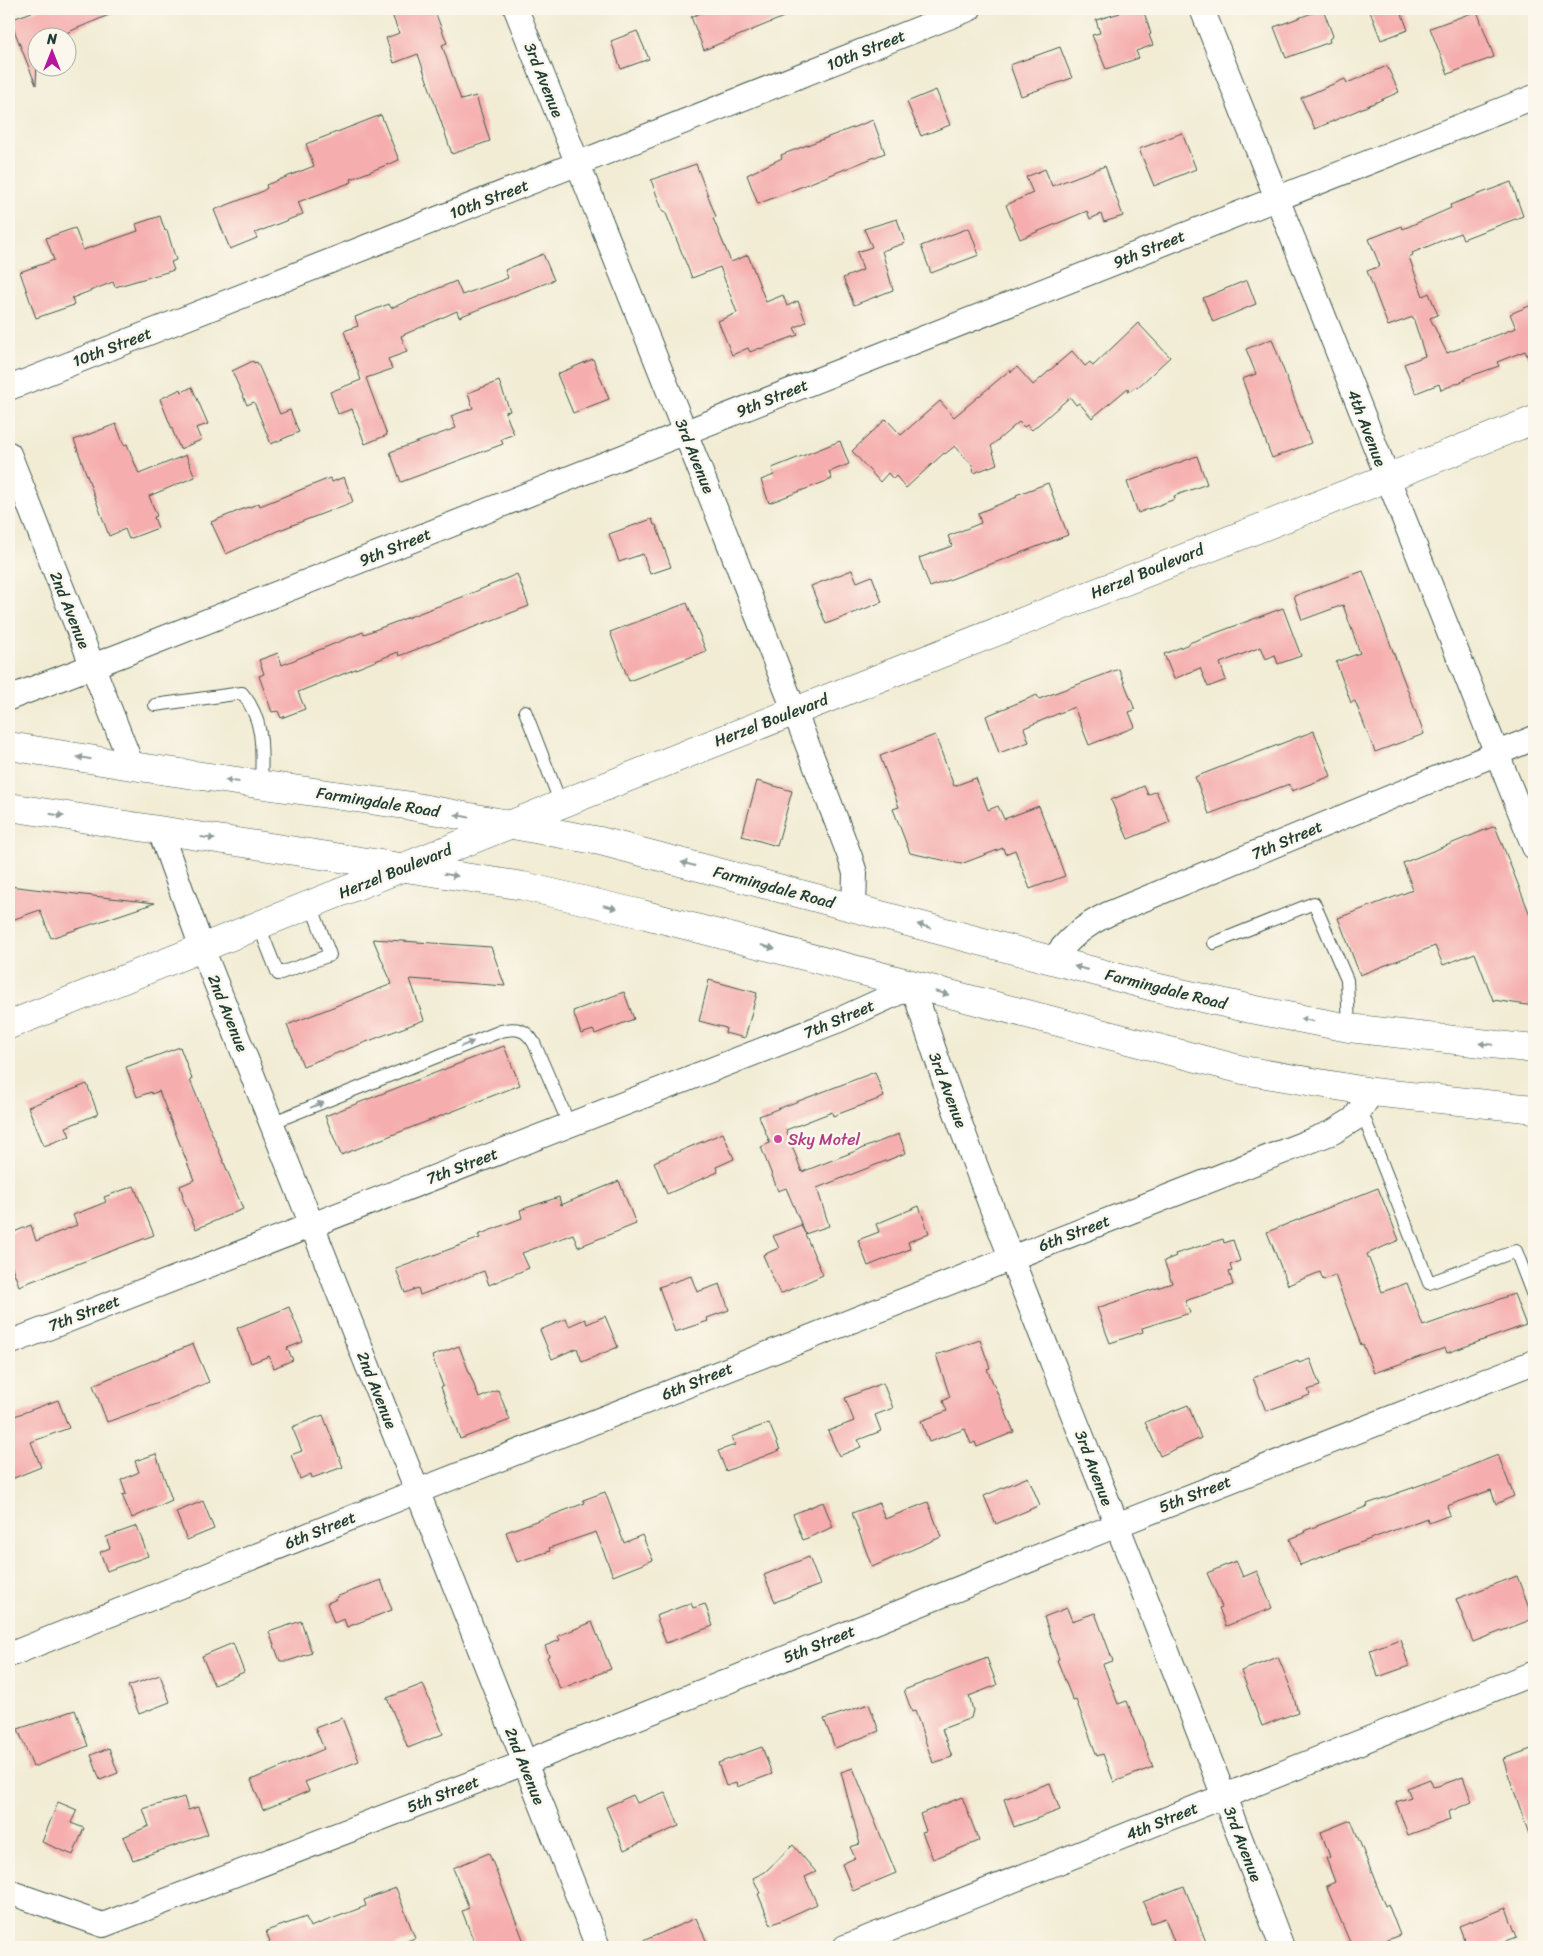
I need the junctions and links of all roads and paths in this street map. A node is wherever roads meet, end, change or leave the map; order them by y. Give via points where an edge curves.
1 (516, 9) edge
2 (969, 9) edge
3 (1202, 9) edge
4 (1534, 97) edge
5 (578, 164) junction
6 (1276, 199) junction
7 (9, 388) edge
8 (1534, 420) edge
9 (686, 433) junction
10 (9, 454) edge
11 (1386, 477) junction
12 (93, 667) junction
13 (9, 698) edge
14 (155, 705) dead end
15 (525, 711) dead end
16 (796, 711) junction
17 (1534, 738) edge
18 (9, 746) edge
19 (1498, 752) junction
20 (132, 766) junction
21 (262, 785) junction
22 (561, 804) junction
23 (9, 807) edge
24 (510, 825) junction
25 (160, 831) junction
26 (1534, 848) edge
27 (403, 867) junction
28 (311, 905) junction
29 (854, 908) junction
30 (259, 926) junction
31 (1214, 943) dead end
32 (202, 948) junction
33 (1053, 960) junction
34 (913, 986) junction
35 (9, 1025) edge
36 (1349, 1028) junction
37 (1534, 1049) edge
38 (1367, 1101) junction
39 (1534, 1109) edge
40 (271, 1123) junction
41 (569, 1124) junction
42 (311, 1224) junction
43 (1011, 1257) junction
44 (1534, 1298) edge
45 (9, 1342) edge
46 (1534, 1362) edge
47 (418, 1491) junction
48 (1117, 1525) junction
49 (9, 1654) edge
50 (1534, 1673) edge
51 (524, 1763) junction
52 (1225, 1796) junction
53 (9, 1892) edge
54 (598, 1947) edge
55 (845, 1947) edge
56 (1282, 1947) edge

1 - 5 street, 3rd Avenue
2 - 5 street, 10th Street
3 - 6 street, 4th Avenue
4 - 6 street, 9th Street
5 - 7 street, 10th Street
5 - 9 street, 3rd Avenue
6 - 9 street, 9th Street
6 - 11 street, 4th Avenue
8 - 11 main road, Herzel Boulevard
9 - 12 street, 9th Street
9 - 16 street, 3rd Avenue
10 - 12 street, 2nd Avenue
11 - 16 main road, Herzel Boulevard
11 - 19 street, 4th Avenue
12 - 13 street, 9th Street
12 - 20 street, 2nd Avenue
14 - 21 lane via 242,693 251,704 262,738
15 - 22 lane
16 - 22 main road, Herzel Boulevard
16 - 29 street, 3rd Avenue via 853,864
17 - 19 street, 7th Street
20 -> 18 main road, Farmingdale Road
19 - 26 street, 4th Avenue
19 - 33 street, 7th Street via 1108,914 1086,925
21 -> 20 main road, Farmingdale Road
24 -> 21 main road, Farmingdale Road via 405,805
22 - 24 main road, Herzel Boulevard
23 -> 25 main road
24 - 27 main road, Herzel Boulevard
29 -> 24 main road, Farmingdale Road via 600,841
25 -> 27 main road
25 - 32 street, 2nd Avenue
27 - 28 main road, Herzel Boulevard
27 -> 34 main road via 523,886
28 - 30 main road, Herzel Boulevard
28 - 30 lane via 330,955 278,974
33 -> 29 main road, Farmingdale Road
30 - 32 main road, Herzel Boulevard
31 - 36 lane via 1314,903 1347,980
32 - 35 main road, Herzel Boulevard
32 - 40 street, 2nd Avenue
36 -> 33 main road, Farmingdale Road via 1205,999
34 -> 38 main road
34 - 41 street, 7th Street via 839,1020
34 - 43 street, 3rd Avenue via 932,1048
37 -> 36 main road, Farmingdale Road
38 - 39 main road
38 - 43 street, 6th Street via 1347,1124 1333,1132
38 - 44 lane via 1429,1283 1516,1250
40 -> 41 lane via 512,1028 529,1034
40 - 42 street, 2nd Avenue
41 - 42 street, 7th Street
42 - 45 street, 7th Street
42 - 47 street, 2nd Avenue
43 - 47 street, 6th Street
43 - 48 street, 3rd Avenue
46 - 48 street, 5th Street
47 - 49 street, 6th Street
47 - 51 street, 2nd Avenue
48 - 51 street, 5th Street
48 - 52 street, 3rd Avenue
50 - 52 street, 4th Street
51 - 53 street, 5th Street via 103,1925
51 - 54 street, 2nd Avenue
52 - 55 street, 4th Street
52 - 56 street, 3rd Avenue

